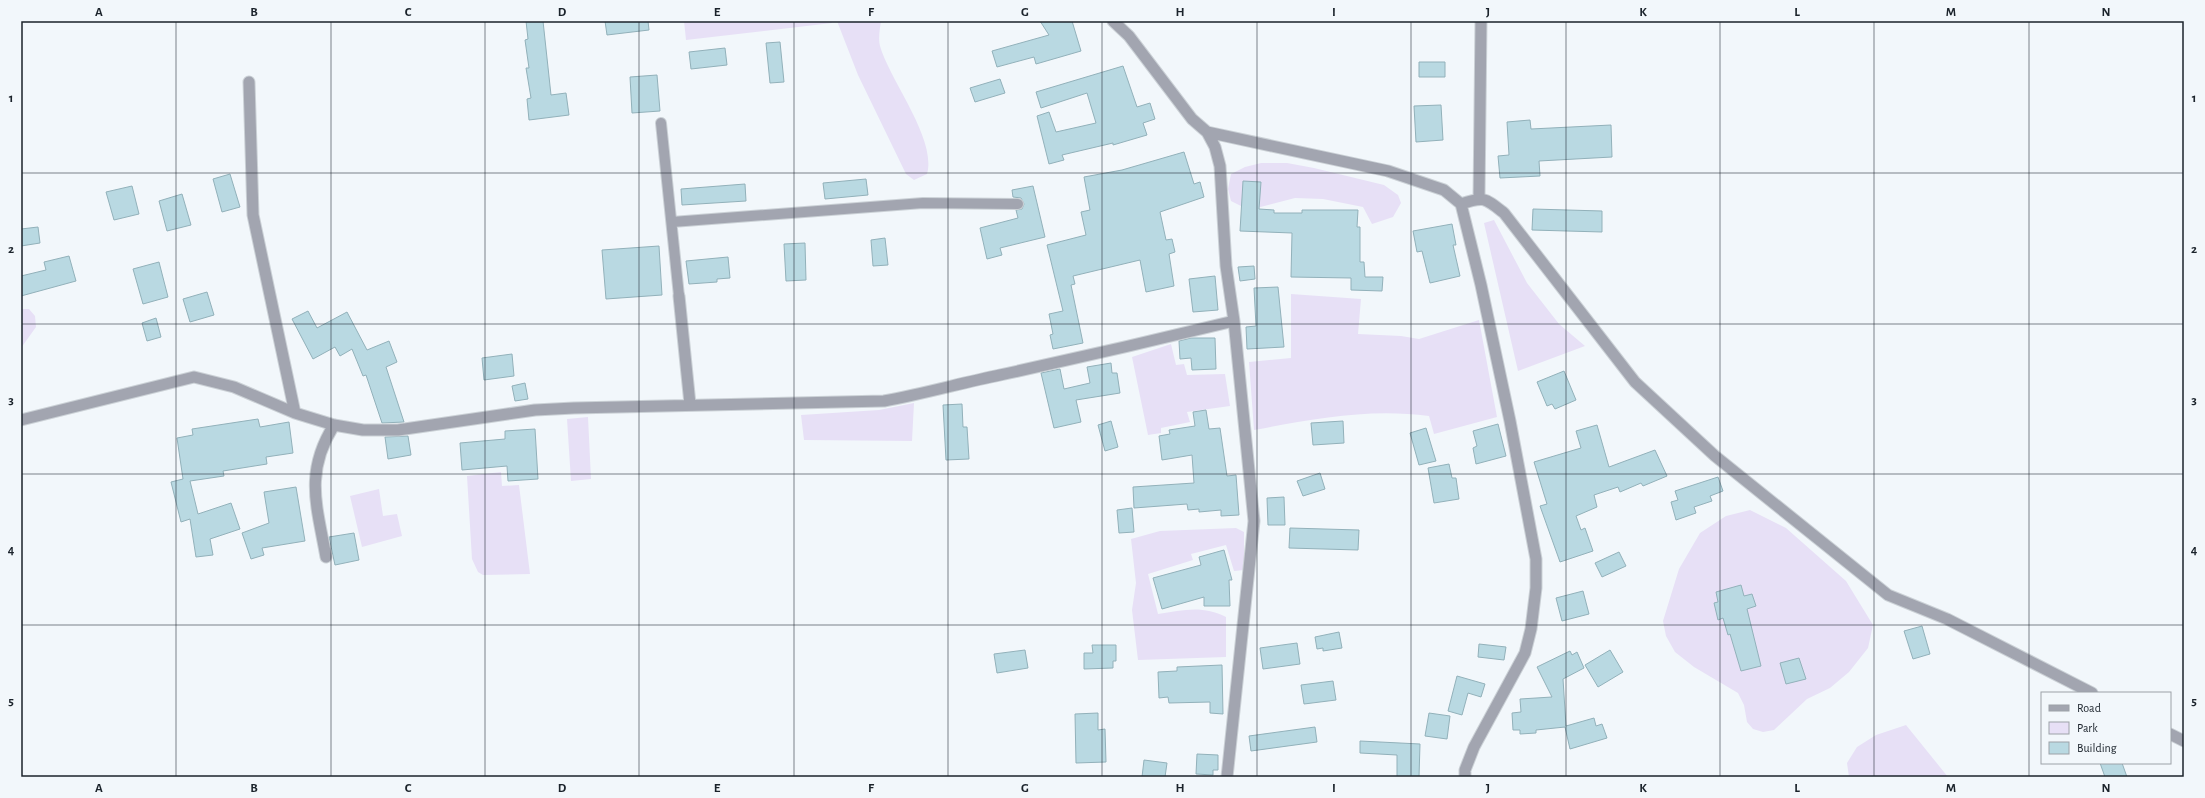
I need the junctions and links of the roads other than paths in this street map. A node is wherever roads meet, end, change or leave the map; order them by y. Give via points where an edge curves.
1 (1113, 21) edge
2 (1481, 21) edge
3 (249, 82) dead end
4 (662, 123) dead end
5 (1207, 132) junction
6 (1479, 198) junction
7 (1018, 204) dead end
8 (1461, 204) junction
9 (672, 222) junction
10 (679, 296) joint
11 (1234, 321) junction
12 (690, 404) junction
13 (295, 413) junction
14 (21, 420) edge
15 (334, 425) junction
16 (326, 558) dead end
17 (2090, 692) edge
18 (2171, 734) edge
19 (2184, 741) edge
20 (1227, 777) edge
21 (1465, 777) edge

1 - 5 street via 1129,36 1192,119
2 - 6 street
3 - 13 street via 253,215
4 - 9 lane
5 - 8 street via 1388,171 1444,190
5 - 11 street via 1215,147 1220,166 1226,266
6 - 8 street
6 - 17 street via 1504,213 1635,382 1715,456 1888,595 1947,619
7 - 9 lane via 923,204
8 - 21 street via 1510,420 1536,559 1536,588 1531,629 1524,653 1474,747 1465,770
9 - 10 lane
10 - 12 street
11 - 12 street via 1109,352 884,401
11 - 20 street via 1254,521
12 - 15 street via 535,410 398,430 363,430
13 - 14 street via 234,387 194,377
13 - 15 street
15 - 16 street via 323,443 314,472 314,488
18 - 19 street

